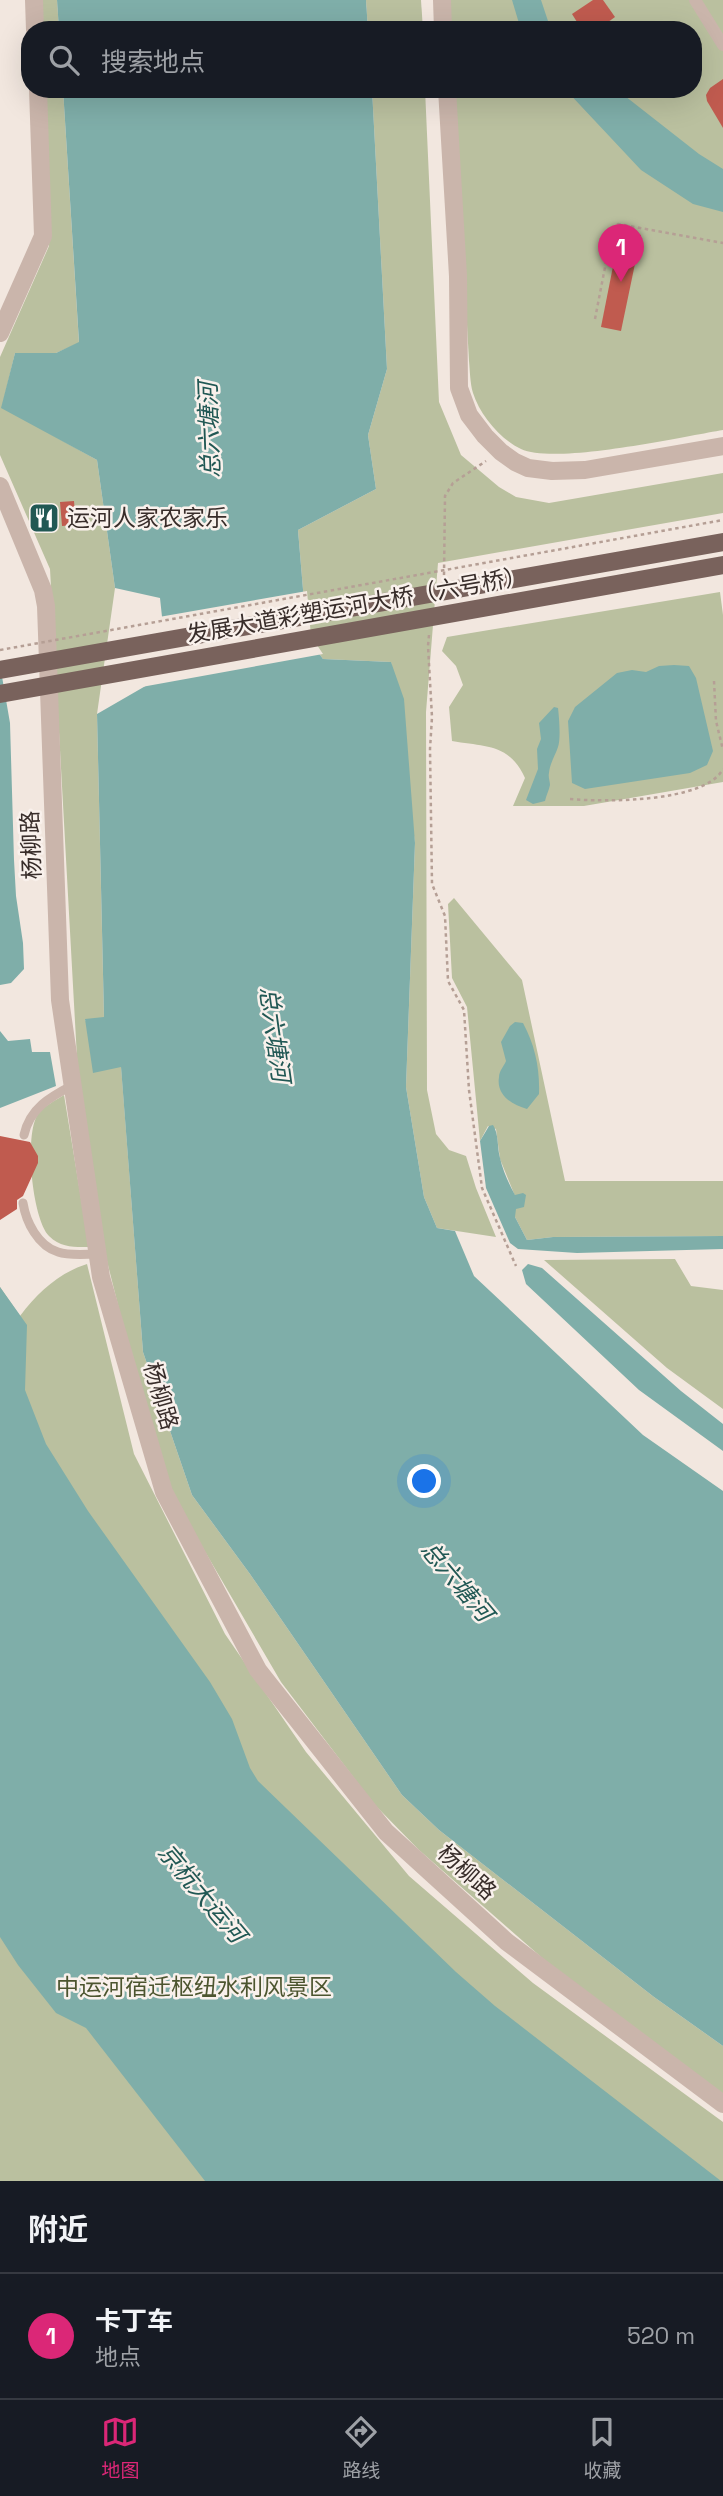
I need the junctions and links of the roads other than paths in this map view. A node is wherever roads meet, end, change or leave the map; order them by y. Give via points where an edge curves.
1 (34, 0) edge
2 (442, 0) edge
3 (695, 0) edge
4 (35, 21) edge
5 (443, 21) edge
6 (723, 45) edge
7 (37, 98) edge
8 (448, 98) edge
9 (0, 333) edge
10 (723, 446) edge
11 (0, 485) edge
12 (723, 542) edge
13 (723, 565) edge
14 (0, 670) edge
15 (0, 694) edge
16 (73, 1085) junction
17 (24, 1135) dead end
18 (23, 1203) dead end
19 (98, 1254) junction
20 (723, 2104) edge

1 - 4 street
2 - 5 street
3 - 6 street
7 - 9 street via 43,236
8 - 10 street via 459,388 469,415 501,452 528,468 552,471 585,470
11 - 16 street, 杨柳路 via 46,606 60,1000
12 - 14 main road, 发展大道彩塑运河大桥（六号桥）, bridge
13 - 15 main road, 发展大道彩塑运河大桥（六号桥）, bridge
16 - 17 lane via 40,1105
16 - 19 street, 杨柳路
18 - 19 lane via 25,1217 38,1239 56,1252
19 - 20 street, 杨柳路 via 164,1492 258,1670 386,1832 507,1942

